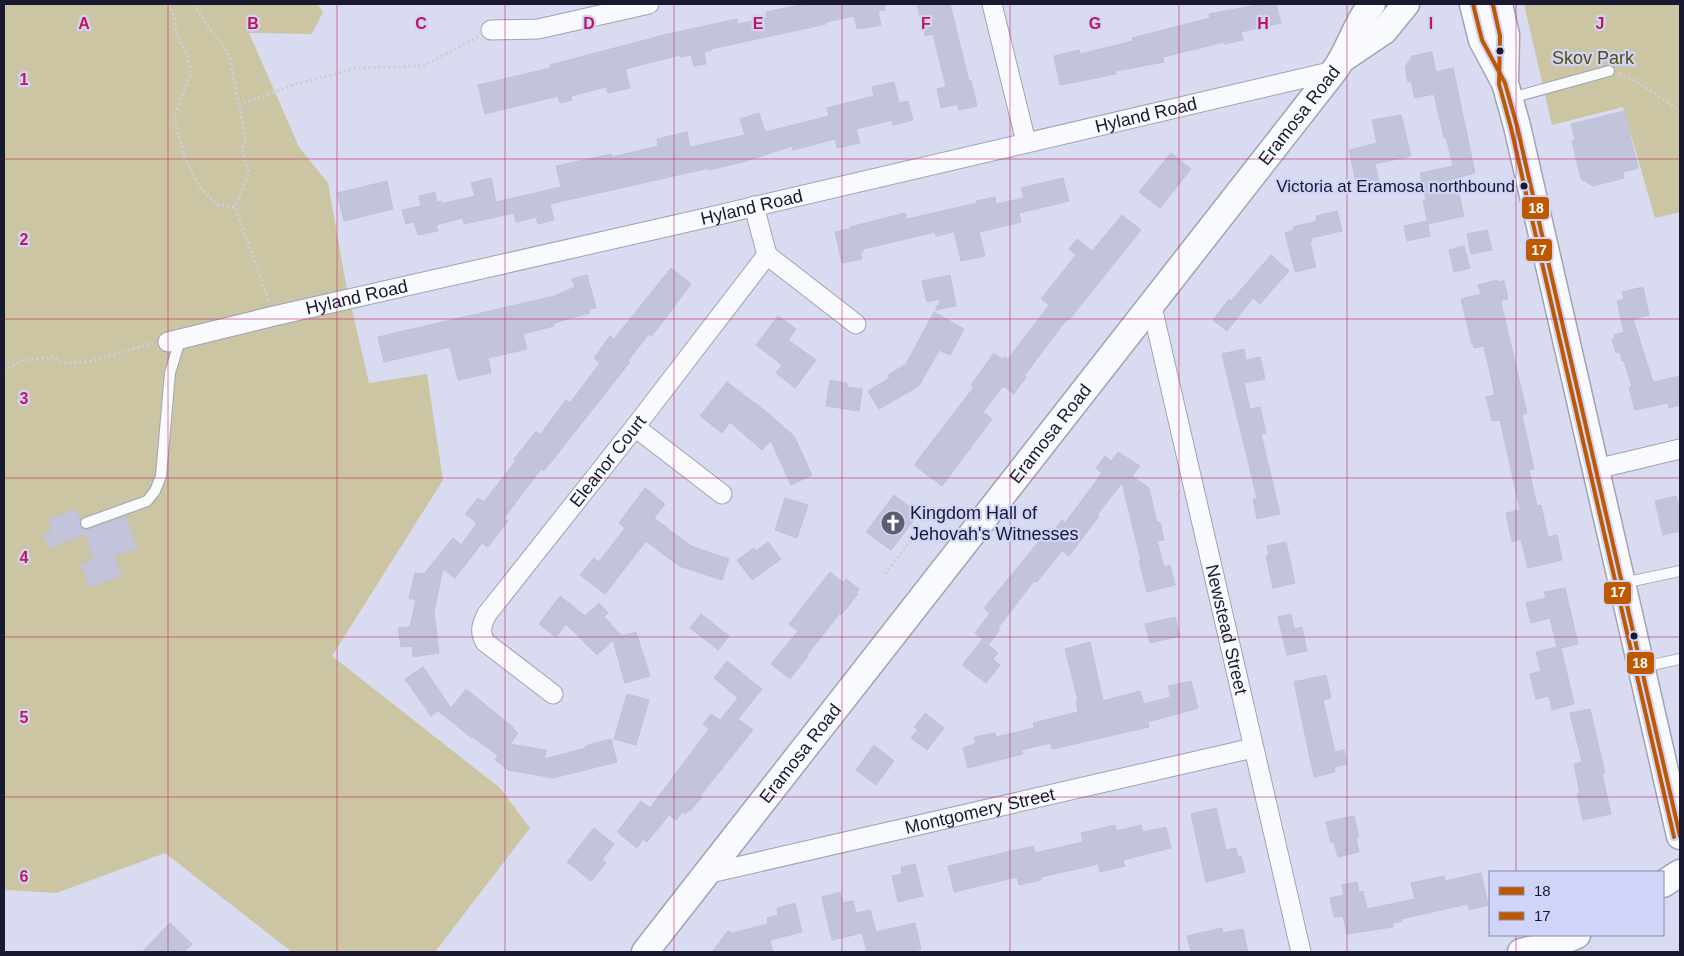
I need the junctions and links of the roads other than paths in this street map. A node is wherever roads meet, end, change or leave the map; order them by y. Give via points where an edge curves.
1 (649, 4) edge
2 (992, 4) edge
3 (1372, 4) edge
4 (1407, 4) edge
5 (1459, 4) edge
6 (1499, 4) edge
7 (1476, 14) edge
8 (491, 30) road end
9 (1339, 64) junction
10 (1609, 71) road end
11 (1508, 91) junction
12 (1026, 142) junction
13 (754, 206) junction
14 (767, 256) junction
15 (1152, 307) junction
16 (856, 324) dead end
17 (174, 341) joint
18 (635, 427) junction
19 (1680, 449) edge
20 (1596, 469) junction
21 (722, 494) dead end
22 (86, 523) dead end
23 (1680, 571) edge
24 (1622, 583) junction
25 (1680, 659) edge
26 (1642, 668) junction
27 (553, 694) dead end
28 (1253, 748) junction
29 (1680, 836) edge
30 (1680, 873) edge
31 (706, 874) junction
32 (1664, 883) edge
33 (1575, 936) edge
34 (646, 952) edge
35 (1301, 952) edge
36 (1521, 952) edge

1 - 8 street via 538,29
2 - 12 street
3 - 9 main road, Eramosa Road via 1363,15
4 - 9 main road, Eramosa Road via 1384,31
5 - 7 main road
6 - 11 main road via 1506,35
7 - 11 main road via 1482,40
9 - 12 street, Hyland Road
9 - 15 main road, Eramosa Road
10 - 11 lane
11 - 20 main road
12 - 13 street, Hyland Road
13 - 14 street
13 - 17 street, Hyland Road
14 - 16 street
14 - 18 street, Eleanor Court
15 - 28 street, Newstead Street
15 - 31 main road, Eramosa Road
17 - 22 lane via 161,476 155,491 148,501
18 - 21 street
18 - 27 street, Eleanor Court via 482,625 481,636 486,642
19 - 20 street
20 - 24 main road
23 - 24 lane
24 - 26 main road
25 - 26 lane
26 - 29 main road
28 - 31 street, Montgomery Street
28 - 35 street, Newstead Street
30 - 32 main road
31 - 34 main road, Eramosa Road
33 - 36 main road

